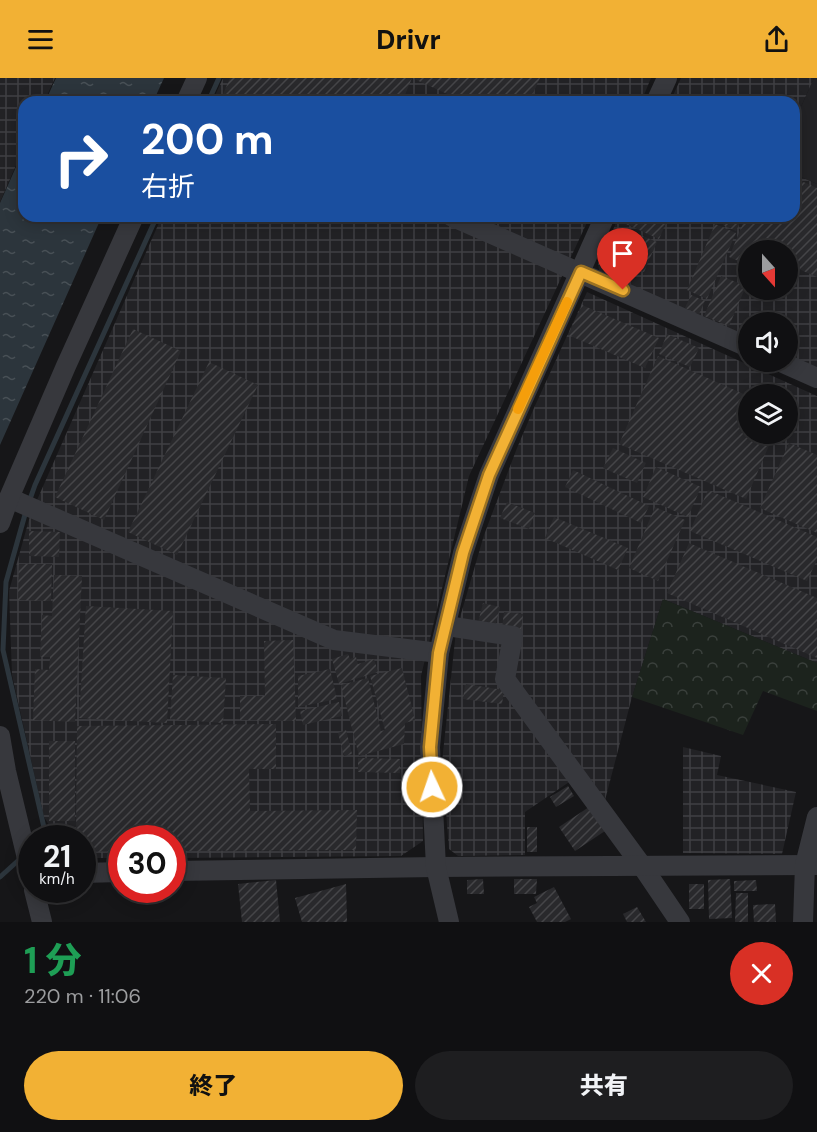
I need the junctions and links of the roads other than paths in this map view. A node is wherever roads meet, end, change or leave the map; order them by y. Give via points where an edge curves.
1 (196, 78) edge
2 (667, 78) edge
3 (188, 96) edge
4 (659, 96) edge
5 (131, 222) edge
6 (465, 222) edge
7 (603, 222) edge
8 (581, 272) junction
9 (738, 343) edge
10 (798, 370) edge
11 (817, 378) edge
12 (9, 498) junction
13 (0, 523) edge
14 (447, 626) junction
15 (439, 653) junction
16 (0, 736) edge
17 (817, 817) edge
18 (19, 825) edge
19 (811, 865) edge
20 (642, 866) junction
21 (436, 867) junction
22 (186, 871) edge
23 (41, 903) edge
24 (51, 922) edge
25 (449, 922) edge
26 (680, 922) edge
27 (802, 922) edge

1 - 3 street
2 - 4 street
5 - 12 street
6 - 8 street
7 - 8 street
8 - 9 street
8 - 14 street via 489,475 463,553
10 - 11 street
12 - 13 street
12 - 15 street via 334,639
14 - 15 street
14 - 20 street via 513,636 505,679
15 - 21 street via 430,747
16 - 18 street
17 - 19 street
19 - 20 street
19 - 27 street
20 - 21 street
20 - 26 street
21 - 22 street
21 - 25 street
23 - 24 street

